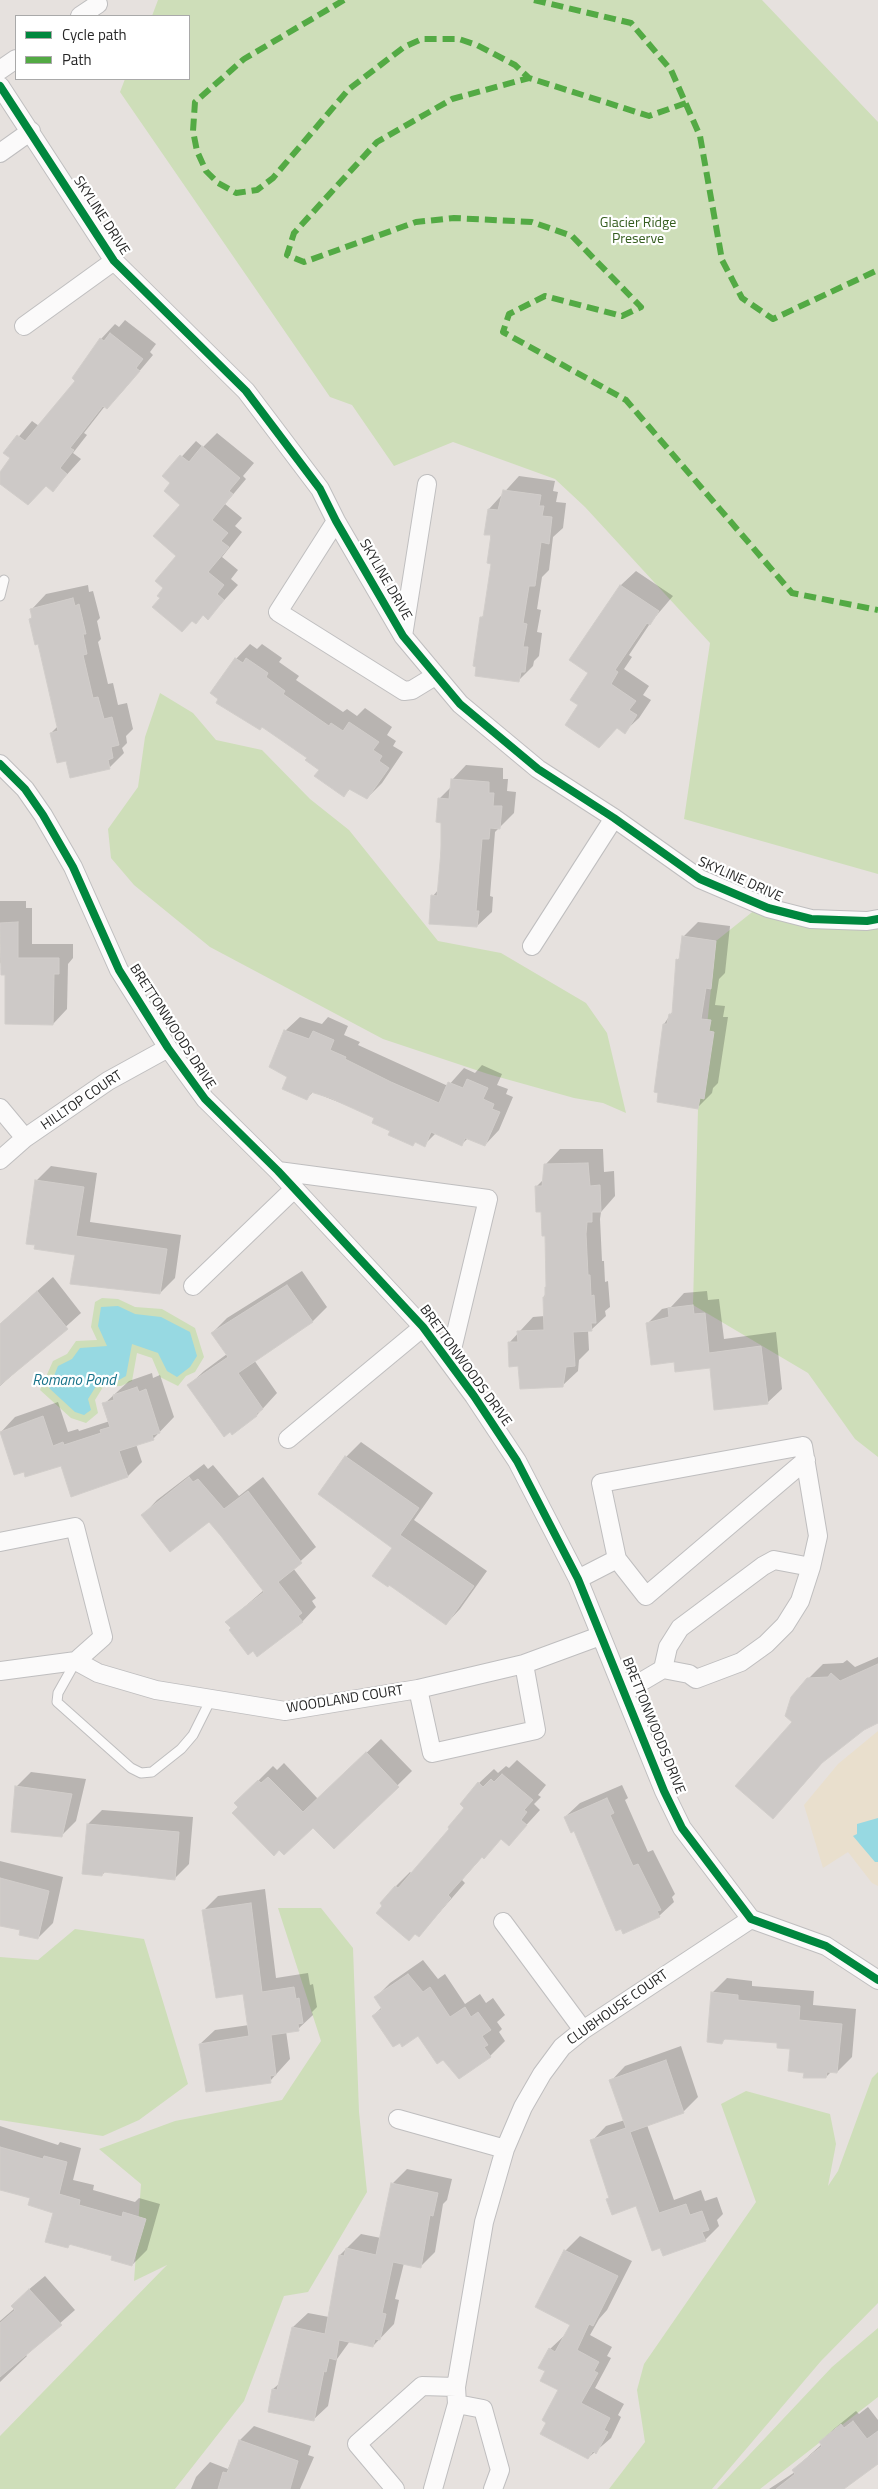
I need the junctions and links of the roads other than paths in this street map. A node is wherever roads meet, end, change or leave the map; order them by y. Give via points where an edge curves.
1 (98, 4) dead end
2 (82, 15) edge
3 (15, 60) edge
4 (0, 70) edge
5 (0, 86) edge
6 (31, 131) junction
7 (0, 152) edge
8 (114, 261) junction
9 (24, 326) dead end
10 (427, 484) dead end
11 (336, 521) junction
12 (4, 580) dead end
13 (0, 596) edge
14 (403, 636) junction
15 (435, 676) junction
16 (0, 764) edge
17 (614, 818) junction
18 (878, 919) edge
19 (532, 946) dead end
20 (168, 1048) junction
21 (0, 1108) edge
22 (26, 1138) junction
23 (0, 1160) edge
24 (278, 1171) junction
25 (294, 1189) junction
26 (193, 1286) dead end
27 (422, 1326) junction
28 (449, 1362) junction
29 (288, 1439) dead end
30 (806, 1460) junction
31 (0, 1542) edge
32 (617, 1560) junction
33 (811, 1567) junction
34 (578, 1579) junction
35 (600, 1636) junction
36 (76, 1662) junction
37 (524, 1664) junction
38 (663, 1669) junction
39 (0, 1671) edge
40 (418, 1689) junction
41 (624, 1692) junction
42 (211, 1699) junction
43 (751, 1919) junction
44 (504, 1922) dead end
45 (878, 1980) edge
46 (583, 2030) junction
47 (398, 2119) dead end
48 (505, 2149) junction
49 (456, 2396) junction
50 (395, 2489) edge
51 (433, 2489) edge
52 (493, 2489) edge

1 - 2 street
3 - 4 street
5 - 6 street, SKYLINE DRIVE
6 - 7 street
6 - 8 street, SKYLINE DRIVE
8 - 9 street
8 - 11 street, SKYLINE DRIVE via 246,391 320,489
10 - 14 street
11 - 14 street, SKYLINE DRIVE
11 - 15 street via 278,612 404,691 412,690
12 - 13 lane
14 - 15 street, SKYLINE DRIVE
15 - 17 street, SKYLINE DRIVE via 460,704 538,769
16 - 20 street, BRETTONWOODS DRIVE via 43,815 73,867 119,970
17 - 18 street, SKYLINE DRIVE via 700,879 768,908 812,919
17 - 19 street
20 - 22 street, HILLTOP COURT via 108,1081
20 - 24 street, BRETTONWOODS DRIVE via 204,1099
21 - 22 street
22 - 23 street, HILLTOP COURT
24 - 25 street, BRETTONWOODS DRIVE
24 - 28 street via 488,1199
25 - 26 street
25 - 27 street, BRETTONWOODS DRIVE
27 - 28 street, BRETTONWOODS DRIVE
27 - 29 street
28 - 34 street, BRETTONWOODS DRIVE via 517,1461
30 - 32 street via 646,1596
30 - 32 street via 804,1446 601,1483
30 - 33 street via 818,1536
31 - 36 street via 75,1527 103,1637
32 - 34 street
33 - 38 street via 774,1560 763,1566 680,1628 668,1647
33 - 38 street via 800,1601 785,1625 741,1662 696,1679 690,1674
34 - 35 street, BRETTONWOODS DRIVE
35 - 37 street, WOODLAND COURT
35 - 41 street, BRETTONWOODS DRIVE
36 - 39 street
36 - 42 street, WOODLAND COURT via 98,1673 156,1690
36 - 42 lane via 58,1693 57,1702 131,1768 141,1773 152,1772 181,1749 193,1735
37 - 40 street, WOODLAND COURT
37 - 40 street via 536,1730 432,1753
38 - 41 street
40 - 42 street, WOODLAND COURT via 285,1711
41 - 43 street, BRETTONWOODS DRIVE via 682,1828
43 - 45 street via 826,1946
43 - 46 street, CLUBHOUSE COURT
44 - 46 street
46 - 48 street, CLUBHOUSE COURT via 562,2046 542,2074
47 - 48 street
48 - 49 street, CLUBHOUSE COURT via 484,2222
49 - 50 street via 422,2386 357,2444
49 - 51 street, CLUBHOUSE COURT
49 - 52 street via 483,2409 500,2470

